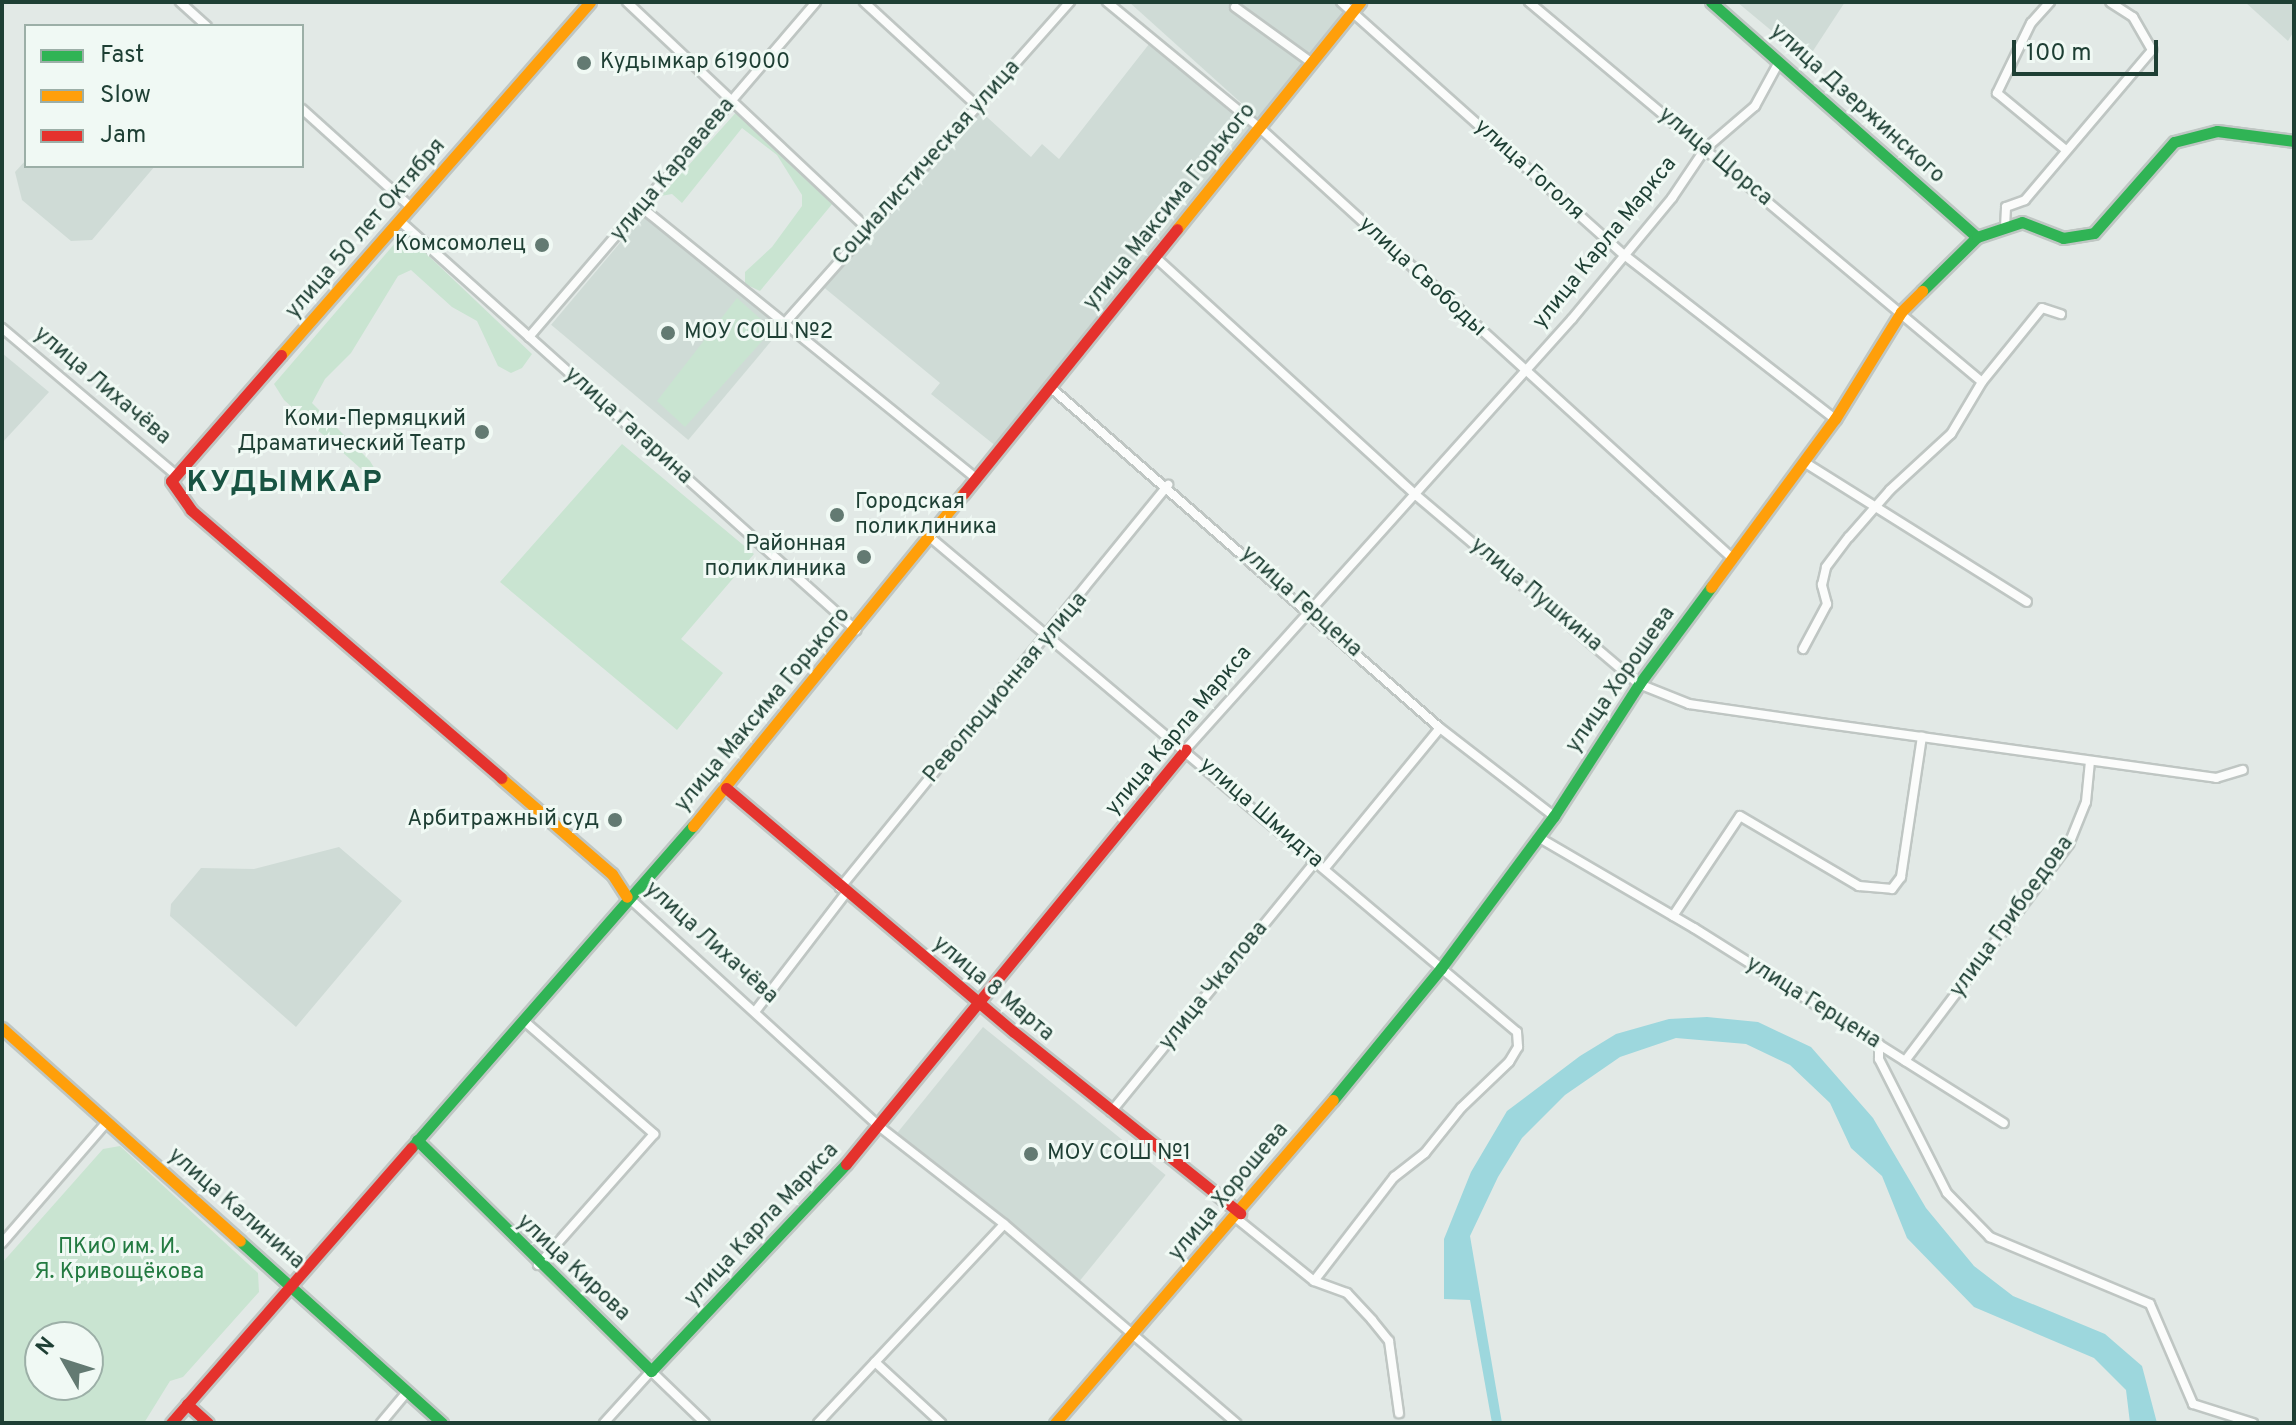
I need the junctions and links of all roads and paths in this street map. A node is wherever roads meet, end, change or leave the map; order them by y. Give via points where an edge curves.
1 (180, 2) edge
2 (590, 2) edge
3 (627, 2) edge
4 (816, 2) edge
5 (864, 2) edge
6 (1070, 2) edge
7 (1107, 2) edge
8 (1341, 2) edge
9 (1529, 2) edge
10 (1711, 2) edge
11 (2050, 2) edge
12 (2110, 2) edge
13 (1235, 7) dead end
14 (1356, 7) edge
15 (205, 24) edge
16 (1779, 62) junction
17 (1312, 63) junction
18 (733, 99) junction
19 (978, 107) junction
20 (304, 111) edge
21 (1260, 128) junction
22 (2294, 141) edge
23 (1705, 149) junction
24 (2066, 150) junction
25 (641, 207) junction
26 (412, 208) junction
27 (400, 221) junction
28 (2005, 227) junction
29 (869, 230) junction
30 (1977, 237) junction
31 (1623, 254) junction
32 (1154, 256) junction
33 (1901, 312) junction
34 (2061, 314) dead end
35 (784, 324) junction
36 (2, 328) edge
37 (529, 337) junction
38 (1525, 372) junction
39 (1982, 382) junction
40 (1050, 387) junction
41 (1835, 419) junction
42 (1804, 462) junction
43 (173, 478) junction
44 (977, 479) junction
45 (1168, 485) junction
46 (1417, 496) junction
47 (1873, 508) junction
48 (931, 538) junction
49 (1732, 558) junction
50 (2027, 602) dead end
51 (1311, 609) junction
52 (856, 631) junction
53 (1044, 637) junction
54 (1803, 649) dead end
55 (1639, 684) junction
56 (1440, 728) junction
57 (1922, 737) junction
58 (1186, 749) junction
59 (2090, 761) junction
60 (2243, 770) dead end
61 (726, 788) junction
62 (1554, 816) junction
63 (1538, 837) junction
64 (1316, 861) junction
65 (1325, 868) junction
66 (843, 890) junction
67 (627, 897) junction
68 (1673, 916) junction
69 (1441, 968) junction
70 (979, 1003) junction
71 (757, 1009) junction
72 (523, 1020) junction
73 (2, 1028) edge
74 (1879, 1044) junction
75 (1905, 1061) junction
76 (1111, 1112) junction
77 (106, 1123) junction
78 (2004, 1123) dead end
79 (880, 1127) junction
80 (417, 1140) junction
81 (1238, 1216) junction
82 (1004, 1224) junction
83 (2, 1243) edge
84 (538, 1265) junction
85 (1314, 1281) junction
86 (292, 1283) junction
87 (1132, 1334) junction
88 (875, 1362) junction
89 (651, 1371) junction
90 (407, 1392) junction
91 (187, 1404) junction
92 (1399, 1413) dead end
93 (171, 1423) edge
94 (208, 1423) edge
95 (381, 1423) edge
96 (442, 1423) edge
97 (604, 1423) edge
98 (705, 1423) edge
99 (818, 1423) edge
100 (941, 1423) edge
101 (1055, 1423) edge
102 (1236, 1423) edge
103 (2253, 1423) edge

1 - 15 street
2 - 26 street, улица 50 лет Октября
3 - 18 street
4 - 18 street, улица Караваева
5 - 19 street
6 - 19 street, Социалистическая улица
7 - 21 street, улица Свободы
8 - 14 street, улица Гоголя
9 - 23 street, улица Щорса
10 - 16 street, улица Дзержинского
11 - 24 street via 2031,23 1997,93
12 - 24 street via 2133,17 2152,50
13 - 17 street
14 - 17 street, улица Максима Горького
14 - 31 street, улица Гоголя
16 - 23 street, улица Карла Маркса via 1755,106
16 - 30 street, улица Дзержинского
17 - 21 street, улица Максима Горького
18 - 25 street, улица Караваева
18 - 29 street
19 - 29 street, Социалистическая улица
20 - 26 street
21 - 32 street, улица Максима Горького
21 - 38 street, улица Свободы
22 - 28 street, улица Хорошева via 2217,131 2174,142 2094,233 2073,239 2022,222
23 - 31 street, улица Карла Маркса
23 - 33 street, улица Щорса
24 - 28 street via 2025,200 2006,207
25 - 35 street
25 - 37 street, улица Караваева
26 - 27 street, улица 50 лет Октября
27 - 37 street, улица Гагарина
27 - 43 street, улица 50 лет Октября
28 - 30 street, улица Хорошева
29 - 35 street, Социалистическая улица
30 - 33 street, улица Хорошева
31 - 38 street, улица Карла Маркса
31 - 41 street, улица Гоголя
32 - 40 street, улица Максима Горького
32 - 46 street, улица Пушкина
33 - 39 street, улица Щорса
33 - 41 street, улица Хорошева
34 - 39 street via 2042,308
35 - 44 street
36 - 43 street, улица Лихачёва
37 - 52 street, улица Гагарина
38 - 46 street, улица Карла Маркса
38 - 49 street, улица Свободы
39 - 47 street via 1951,434
40 - 44 street, улица Максима Горького
40 - 45 street, улица Герцена
41 - 42 street, улица Хорошева
42 - 47 street
42 - 49 street, улица Хорошева
43 - 67 street, улица Лихачёва via 191,510 612,874
44 - 48 street, улица Максима Горького
45 - 51 street, улица Герцена
45 - 53 street, Революционная улица
46 - 51 street, улица Карла Маркса
46 - 55 street, улица Пушкина
47 - 50 street
47 - 54 street via 1826,567 1822,585 1827,604
48 - 52 street, улица Максима Горького
48 - 53 street, улица Шмидта
49 - 55 street, улица Хорошева
51 - 56 street, улица Герцена
51 - 58 street, улица Карла Маркса
52 - 61 street, улица Максима Горького
53 - 58 street, улица Шмидта
53 - 66 street, Революционная улица
55 - 57 street, улица Пушкина via 1689,704
55 - 62 street, улица Хорошева
56 - 62 street, улица Герцена
56 - 65 street
57 - 59 street, улица Пушкина
57 - 68 street via 1901,877 1892,889 1859,886 1740,816
58 - 64 street, улица Шмидта
58 - 70 street, улица Карла Маркса
59 - 60 street, улица Пушкина via 2216,778
59 - 75 street, улица Грибоедова via 2086,802 2069,844
61 - 66 street, улица 8 Марта
61 - 67 street, улица Максима Горького
62 - 63 street, улица Хорошева
63 - 68 street, улица Герцена
63 - 69 street, улица Хорошева
64 - 65 street, улица Шмидта
64 - 76 street, улица Чкалова
65 - 69 street, улица Шмидта
66 - 70 street, улица 8 Марта
66 - 71 street, Революционная улица
67 - 71 street, улица Лихачёва
67 - 72 street, улица Максима Горького
68 - 74 street, улица Герцена
69 - 81 street, улица Хорошева
69 - 85 street, улица Шмидта via 1517,1032 1518,1047 1425,1153 1394,1177
70 - 76 street, улица 8 Марта
70 - 79 street, улица Карла Маркса
71 - 79 street, улица Лихачёва
72 - 80 street, улица Максима Горького
72 - 84 street via 654,1134
73 - 77 street, улица Калинина
74 - 75 street, улица Герцена
74 - 103 street via 1879,1059 1947,1193 1990,1237 2150,1304 2193,1404
75 - 78 street, улица Герцена
76 - 81 street, улица 8 Марта
77 - 83 street
77 - 86 street, улица Калинина
79 - 82 street, улица Лихачёва
79 - 89 street, улица Карла Маркса
80 - 84 street, улица Кирова
80 - 86 street, улица Максима Горького
81 - 85 street
81 - 87 street, улица Хорошева
82 - 87 street, улица Лихачёва
82 - 88 street
84 - 89 street, улица Кирова
85 - 92 street via 1347,1293 1389,1341
86 - 90 street, улица Калинина
86 - 91 street, улица Максима Горького
87 - 101 street, улица Хорошева
87 - 102 street, улица Лихачёва
88 - 99 street
88 - 100 street
89 - 97 street, улица Карла Маркса
89 - 98 street, улица Кирова
90 - 95 street
90 - 96 street, улица Калинина
91 - 93 street, улица Максима Горького
91 - 94 street

